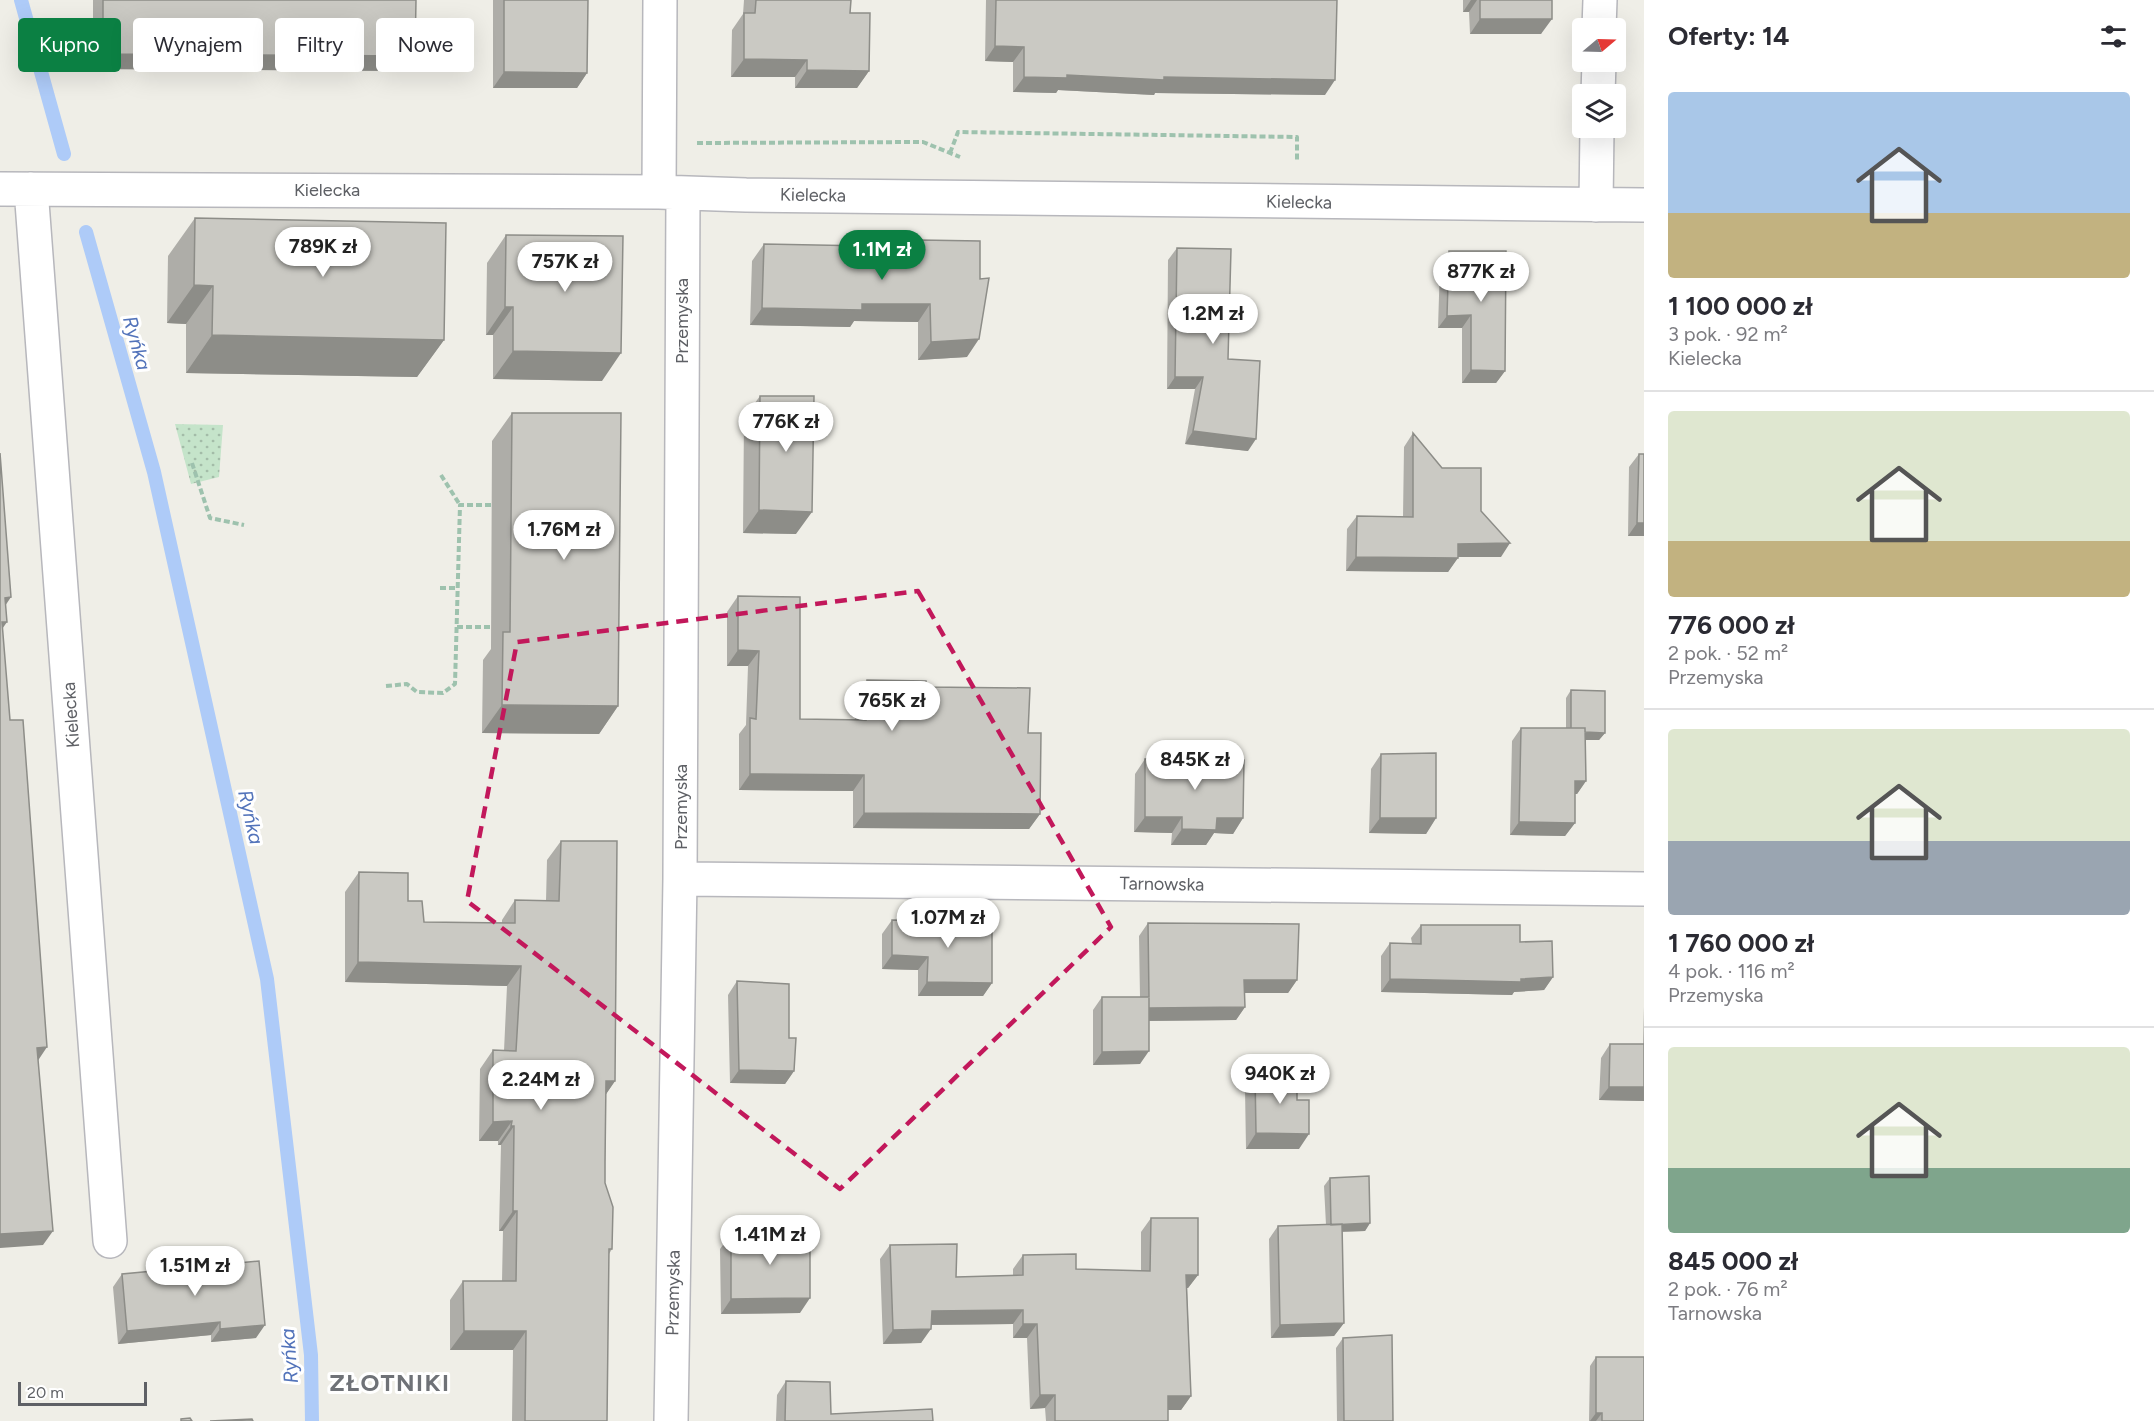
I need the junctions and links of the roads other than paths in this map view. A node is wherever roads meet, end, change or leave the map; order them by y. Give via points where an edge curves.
1 (660, 0) edge
2 (1600, 0) edge
3 (1599, 18) edge
4 (1597, 138) edge
5 (15, 189) edge
6 (671, 193) junction
7 (1596, 205) junction
8 (1644, 205) edge
9 (680, 879) junction
10 (1644, 889) edge
11 (110, 1241) dead end
12 (671, 1421) edge

1 - 6 street, Przemyska
2 - 3 street
4 - 7 street
5 - 6 street, Kielecka
5 - 11 street, Kielecka
6 - 7 street, Kielecka
6 - 9 street, Przemyska
7 - 8 street, Kielecka
9 - 10 street, Tarnowska
9 - 12 street, Przemyska

